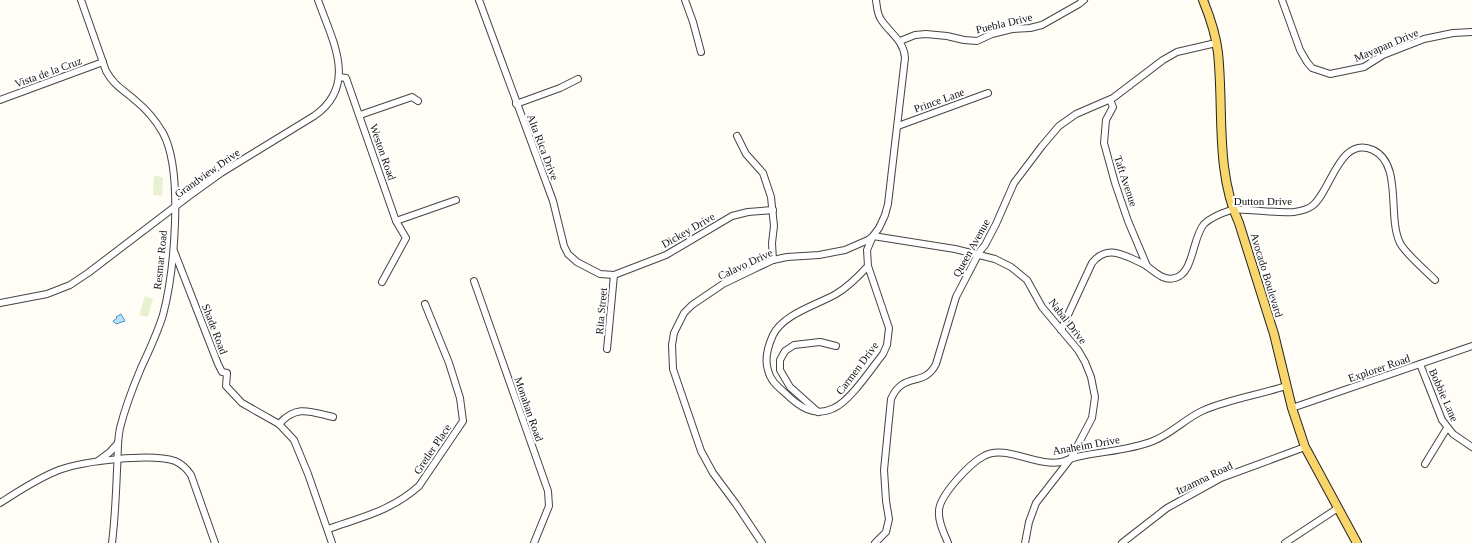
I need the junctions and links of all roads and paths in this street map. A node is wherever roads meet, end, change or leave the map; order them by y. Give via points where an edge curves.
1 (81, 0) edge
2 (318, 0) edge
3 (479, 0) edge
4 (685, 0) edge
5 (876, 0) edge
6 (1084, 0) edge
7 (1203, 0) edge
8 (1282, 0) edge
9 (1472, 32) edge
10 (900, 41) junction
11 (1216, 43) junction
12 (701, 52) dead end
13 (103, 62) junction
14 (339, 77) junction
15 (578, 79) dead end
16 (988, 93) dead end
17 (0, 100) edge
18 (418, 100) dead end
19 (1110, 100) junction
20 (516, 104) junction
21 (360, 115) junction
22 (898, 126) junction
23 (737, 136) dead end
24 (456, 200) dead end
25 (175, 207) junction
26 (773, 210) junction
27 (1233, 210) junction
28 (396, 221) junction
29 (873, 236) junction
30 (173, 249) junction
31 (979, 254) junction
32 (773, 260) junction
33 (868, 266) junction
34 (1147, 266) junction
35 (614, 275) junction
36 (1435, 280) dead end
37 (382, 282) dead end
38 (474, 282) dead end
39 (0, 303) edge
40 (425, 304) dead end
41 (1061, 330) junction
42 (836, 346) dead end
43 (1472, 346) edge
44 (608, 349) dead end
45 (1420, 364) junction
46 (1286, 386) junction
47 (1292, 408) junction
48 (818, 412) junction
49 (333, 417) dead end
50 (279, 424) junction
51 (1447, 428) junction
52 (118, 443) junction
53 (1305, 447) junction
54 (1472, 447) edge
55 (1071, 458) junction
56 (118, 460) junction
57 (97, 461) junction
58 (1425, 464) dead end
59 (0, 503) edge
60 (1338, 508) junction
61 (328, 529) junction
62 (112, 543) edge
63 (215, 543) edge
64 (332, 543) edge
65 (534, 543) edge
66 (762, 543) edge
67 (876, 543) edge
68 (948, 543) edge
69 (1025, 543) edge
70 (1122, 543) edge
71 (1285, 543) edge
72 (1357, 543) edge

1 - 13 street, Resmar Road
2 - 14 street, Grandview Drive via 337,52
3 - 20 street, Alta Rica Drive
4 - 12 street
5 - 10 street via 882,22
6 - 10 street, Puebla Drive via 1042,25 992,34 977,41 926,34
7 - 11 main road, Avocado Boulevard
8 - 9 street, Mayapan Drive via 1300,50 1307,62 1312,68 1330,74 1364,67 1383,55 1424,39
10 - 22 street via 905,58
11 - 19 street, Queen Avenue via 1177,52
11 - 27 main road, Avocado Boulevard via 1224,164
13 - 17 street, Vista de la Cruz
13 - 25 street, Resmar Road via 112,82 148,112 163,133 170,149
14 - 21 street, Weston Road via 346,78
14 - 25 street, Grandview Drive via 331,99 319,113 221,173
15 - 20 street
16 - 22 street, Prince Lane
18 - 21 street via 412,97
19 - 31 street, Queen Avenue via 1070,117 1059,126 1014,183
19 - 34 street, Taft Avenue via 1113,107 1106,120 1104,143 1126,213
20 - 35 street, Alta Rica Drive via 553,201 566,250 588,269 600,274
21 - 28 street, Weston Road
22 - 29 street via 888,204
23 - 26 street via 746,154 763,173
24 - 28 street
25 - 30 street, Resmar Road
25 - 39 street, Grandview Drive via 70,285 48,294
26 - 32 street
26 - 35 street, Dickey Drive via 732,216 666,255
27 - 34 street, Dutton Drive via 1212,218 1202,227 1187,268 1180,276 1163,278
27 - 36 street, Dutton Drive via 1287,212 1310,207 1345,156 1356,149 1369,149 1380,155 1389,168 1395,227 1400,244
27 - 46 main road, Avocado Boulevard via 1274,334
28 - 37 street, Weston Road via 406,238
29 - 31 street, Nabal Drive
29 - 32 street, Calavo Drive via 845,250
29 - 33 street, Carmen Drive via 868,250
30 - 50 street, Shade Road via 218,364 222,372 227,373 226,386 242,403
30 - 52 street, Resmar Road via 171,275 162,315 131,395
31 - 41 street, Nabal Drive via 1010,266 1027,280 1042,307
31 - 67 street, Queen Avenue via 956,297 932,372 926,377 904,383 891,398 884,470 889,519 886,532
32 - 66 street, Calavo Drive via 723,284 692,305 678,323 672,345 673,368 701,450 713,473
33 - 48 street, Carmen Drive via 889,328 887,345 883,354 846,400 833,409
33 - 48 street via 845,288 796,313 773,334 767,352 768,370 773,381 796,404
34 - 41 street, Dutton Drive via 1118,253 1106,253 1098,257 1092,264
35 - 44 street, Rita Street
38 - 65 street, Monahan Road via 548,491 549,506
40 - 61 street, Gretler Place via 449,363 460,398 463,421 413,492 386,509
41 - 55 street, Nabal Drive via 1085,362 1095,397 1092,418
42 - 48 street via 820,342 794,345 785,351 780,360 780,370 790,387
43 - 45 street, Explorer Road
45 - 47 street, Explorer Road
45 - 51 street, Bobbie Lane
46 - 47 main road, Avocado Boulevard
46 - 55 street, Anaheim Drive via 1201,412 1160,438 1144,444
47 - 53 main road, Avocado Boulevard
49 - 50 street via 297,411 286,416
50 - 61 street, Shade Road via 294,440
51 - 54 street, Bobbie Lane
51 - 58 street
52 - 56 street, Resmar Road
52 - 57 street
53 - 60 main road, Avocado Boulevard
53 - 70 street, Itzamna Road via 1221,478 1167,508
55 - 68 street, Anaheim Drive via 1058,462 1000,453 982,456 948,490 941,501 939,518
55 - 69 street, Nabal Drive via 1036,503
56 - 57 street
56 - 62 street, Resmar Road
56 - 63 street via 156,459 175,461 184,466 192,478
57 - 59 street via 60,470 32,482
60 - 71 street
60 - 72 main road, Avocado Boulevard
61 - 64 street, Shade Road

